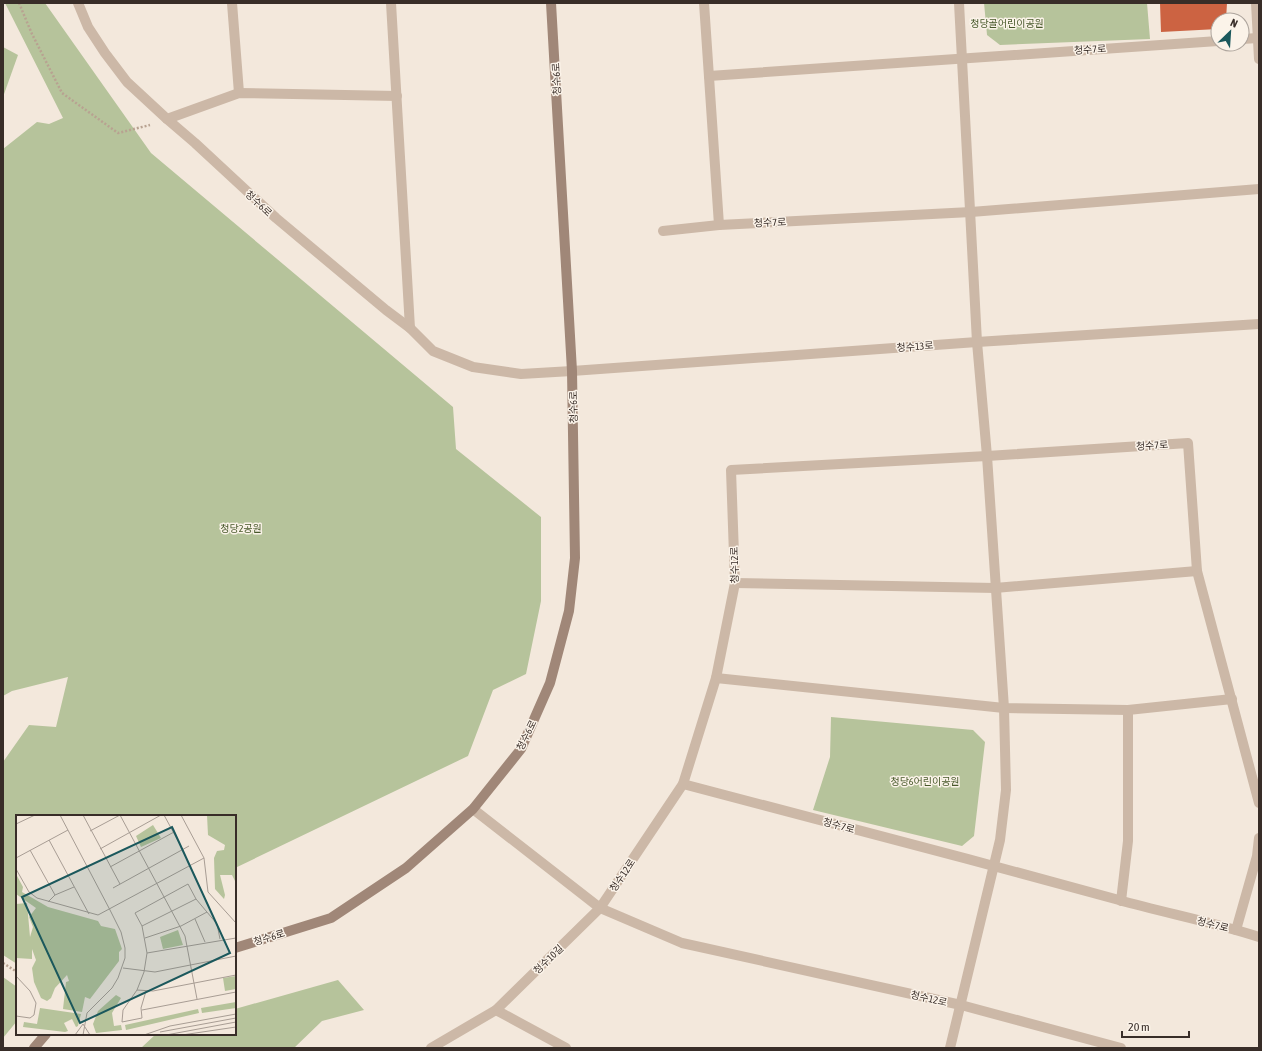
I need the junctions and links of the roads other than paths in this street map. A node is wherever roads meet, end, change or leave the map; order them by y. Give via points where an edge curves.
1 (78, 3) edge
2 (232, 3) edge
3 (391, 3) edge
4 (551, 3) edge
5 (704, 3) edge
6 (959, 3) edge
7 (1256, 3) edge
8 (1258, 38) edge
9 (1210, 41) edge
10 (962, 58) junction
11 (1259, 59) edge
12 (709, 76) junction
13 (239, 93) junction
14 (397, 96) junction
15 (167, 119) junction
16 (1259, 190) edge
17 (971, 212) junction
18 (719, 225) junction
19 (663, 231) dead end
20 (1259, 324) edge
21 (410, 328) junction
22 (977, 342) junction
23 (572, 371) junction
24 (988, 456) junction
25 (1197, 571) junction
26 (735, 583) junction
27 (996, 588) junction
28 (716, 678) junction
29 (1232, 699) junction
30 (1004, 708) junction
31 (1128, 710) junction
32 (683, 784) junction
33 (1259, 803) edge
34 (473, 809) junction
35 (1259, 838) edge
36 (995, 865) junction
37 (1121, 901) junction
38 (600, 908) junction
39 (1236, 930) junction
40 (1259, 937) edge
41 (236, 948) edge
42 (961, 1005) junction
43 (496, 1010) junction
44 (45, 1035) edge
45 (553, 1045) edge
46 (34, 1048) edge
47 (431, 1048) edge
48 (566, 1048) edge
49 (950, 1048) edge
50 (1121, 1048) edge

1 - 15 street, 청수6로 via 88,27 105,54 127,82
2 - 13 street
3 - 14 street
4 - 23 street, 청수6로
5 - 12 street
6 - 10 street
7 - 8 street
8 - 11 street
9 - 10 street, 청수7로
10 - 12 street, 청수7로
10 - 17 street
12 - 18 street
13 - 14 street
13 - 15 street
14 - 21 street
15 - 21 street, 청수6로 via 276,218
16 - 17 street, 청수7로
17 - 18 street, 청수7로
17 - 22 street
18 - 19 street, 청수7로
20 - 22 street, 청수13로
21 - 23 street, 청수6로 via 433,351 473,367 521,374
22 - 23 street, 청수13로
22 - 24 street
23 - 34 street, 청수6로 via 575,558 569,611 550,683 521,749
24 - 25 street, 청수7로 via 1188,443
24 - 26 street, 청수12로 via 731,470
24 - 27 street
25 - 27 street
25 - 29 street, 청수7로
26 - 27 street
26 - 28 street, 청수12로
27 - 30 street
28 - 30 street
28 - 32 street, 청수12로
29 - 31 street
29 - 33 street, 청수7로
30 - 31 street
30 - 36 street via 1006,790
31 - 37 street via 1128,841
32 - 36 street, 청수7로
32 - 38 street, 청수12로
34 - 38 street, 청수12로
34 - 41 street, 청수6로 via 406,868 330,918
35 - 39 street, 청수7로 via 1257,856
36 - 37 street, 청수7로
36 - 42 street
37 - 39 street, 청수7로
38 - 42 street, 청수12로 via 682,943
38 - 43 street, 청수10길
39 - 40 street
42 - 49 street
42 - 50 street, 청수12로
43 - 45 street
43 - 47 street, 청수10길
44 - 46 street
45 - 48 street

